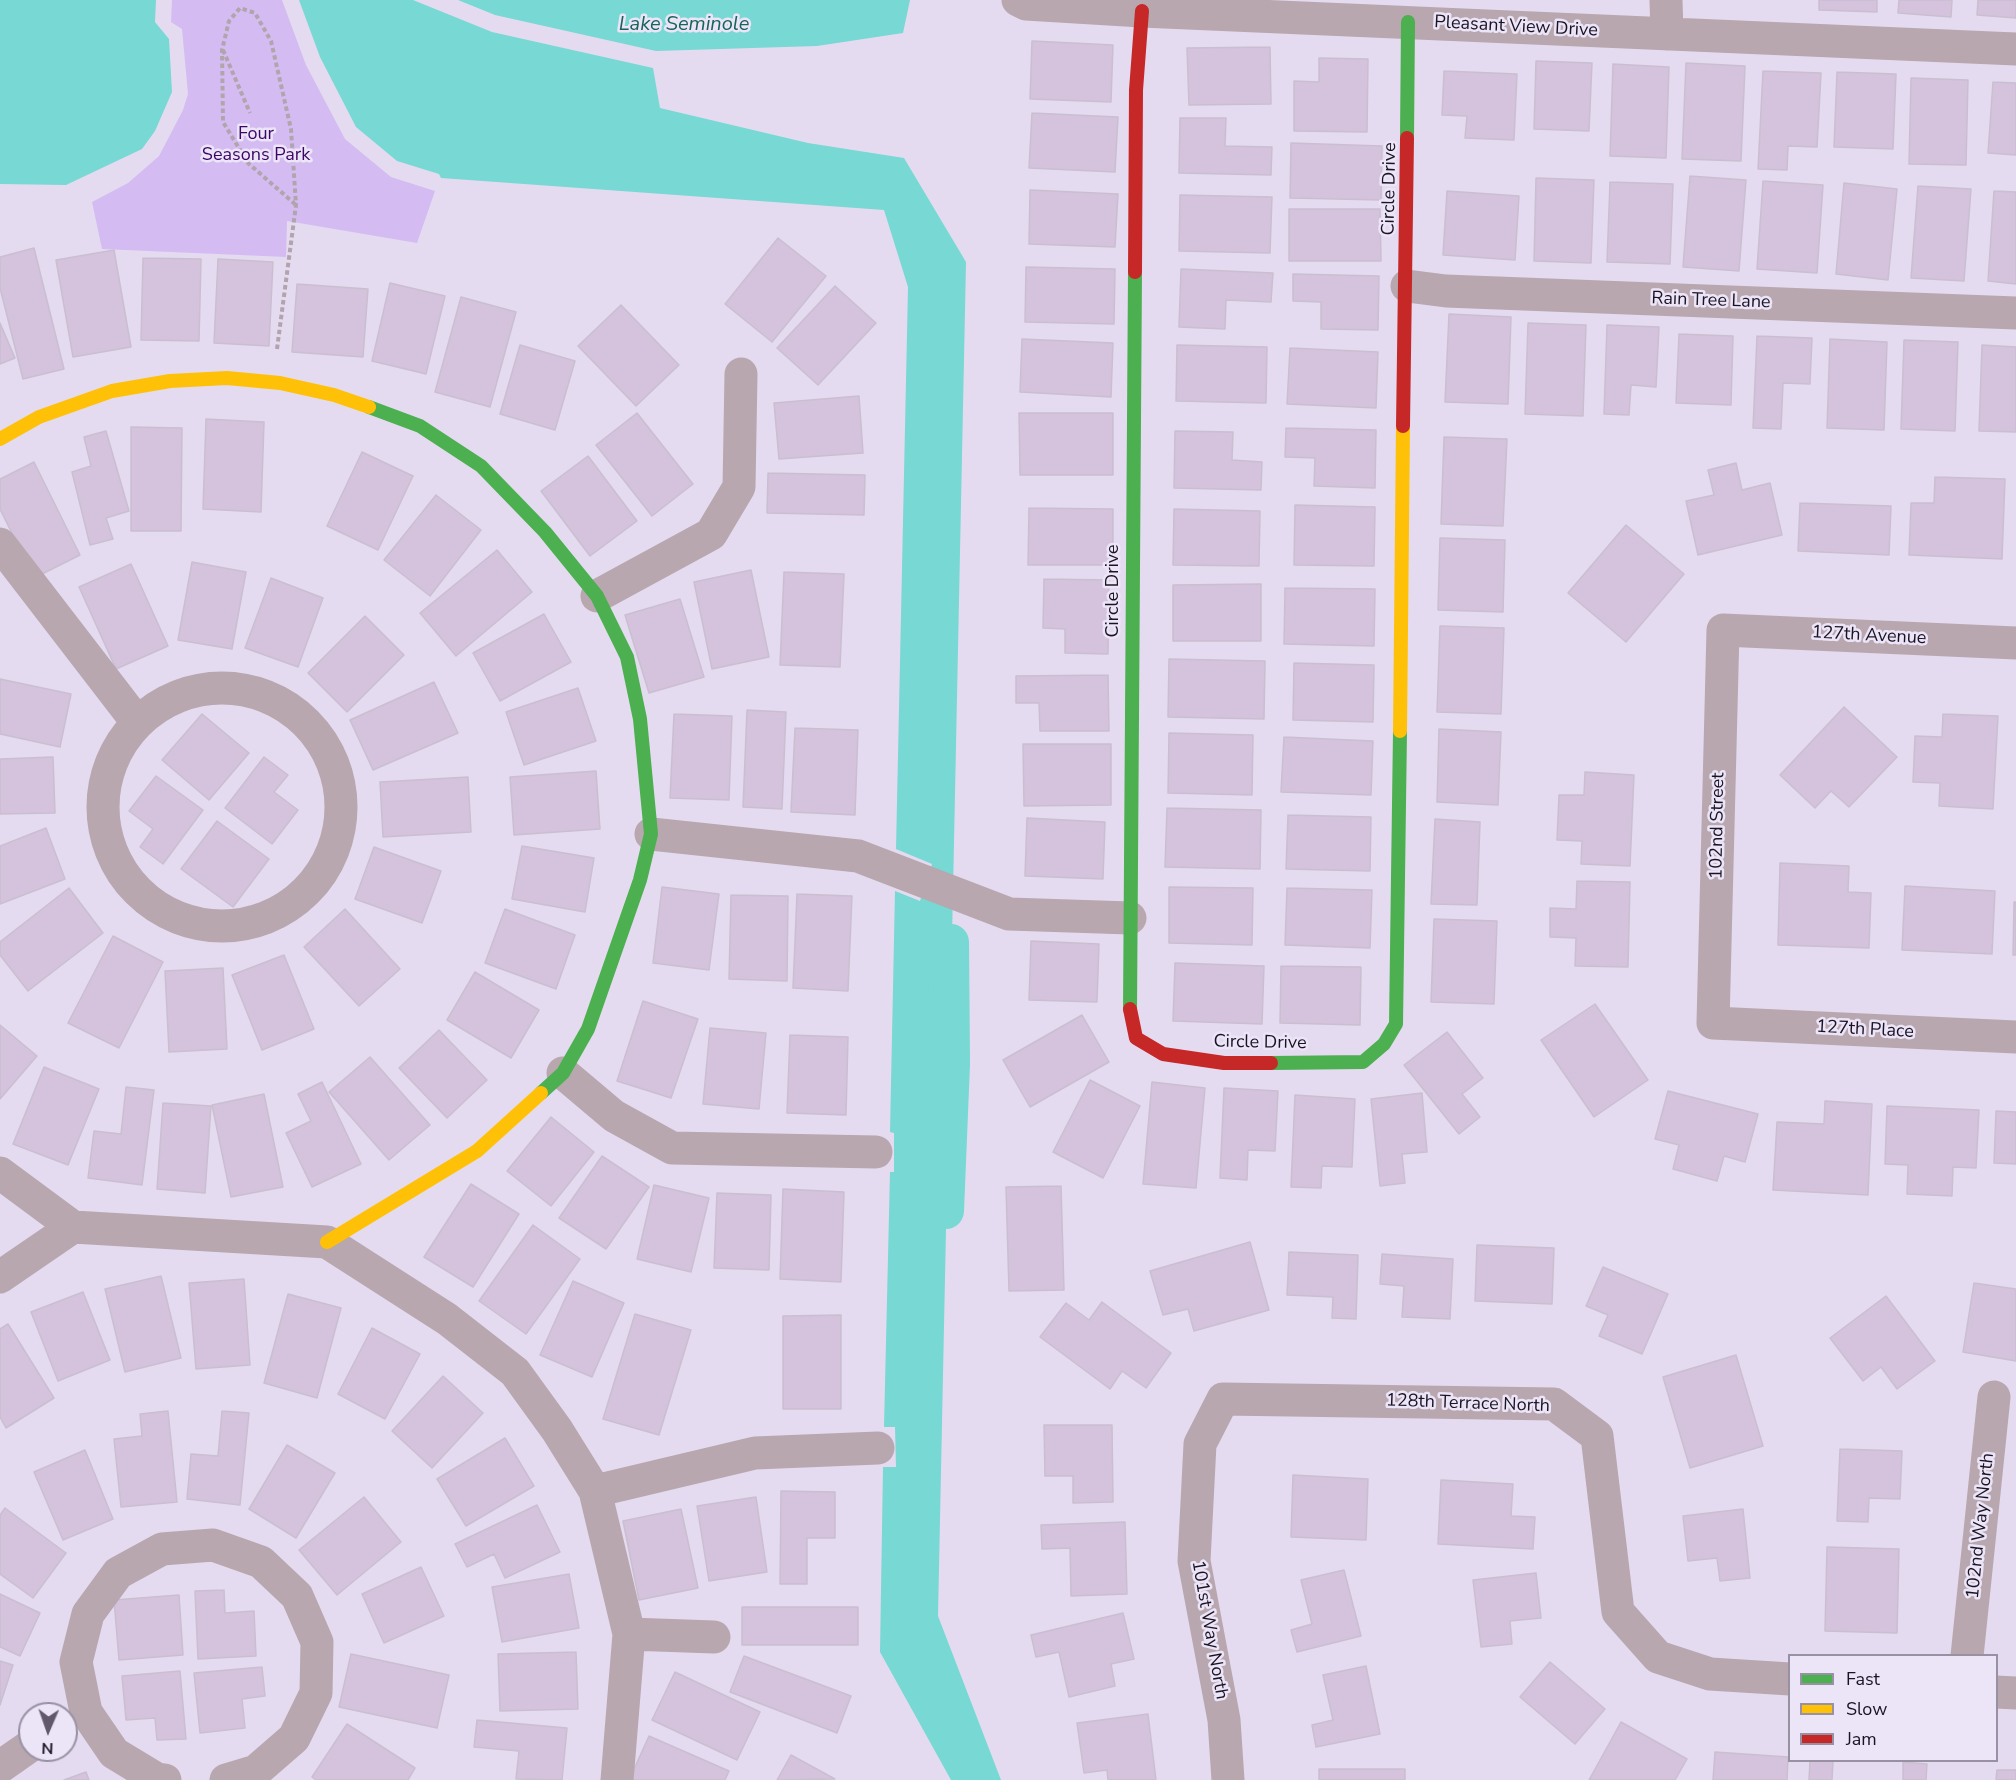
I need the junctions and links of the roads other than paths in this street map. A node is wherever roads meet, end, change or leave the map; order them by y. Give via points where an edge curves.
1 (1018, 0) edge
2 (1666, 0) edge
3 (1142, 11) junction
4 (1408, 22) junction
5 (1667, 34) junction
6 (2016, 49) edge
7 (1407, 286) junction
8 (2016, 313) edge
9 (741, 374) dead end
10 (0, 440) edge
11 (0, 544) edge
12 (597, 596) junction
13 (1723, 630) joint
14 (2016, 643) edge
15 (137, 722) junction
16 (651, 834) junction
17 (1130, 918) junction
18 (1713, 1023) joint
19 (2016, 1036) edge
20 (562, 1073) junction
21 (876, 1152) dead end
22 (0, 1173) edge
23 (73, 1227) junction
24 (327, 1242) junction
25 (0, 1277) edge
26 (1994, 1397) dead end
27 (1200, 1444) joint
28 (878, 1448) dead end
29 (595, 1491) junction
30 (629, 1634) junction
31 (714, 1637) dead end
32 (1967, 1654) edge
33 (1788, 1679) edge
34 (1998, 1692) edge
35 (2016, 1692) edge
36 (76, 1702) edge
37 (78, 1720) edge
38 (18, 1754) edge
39 (0, 1767) edge
40 (165, 1780) edge
41 (226, 1780) edge
42 (617, 1780) edge
43 (1228, 1780) edge

1 - 3 street, Pleasant View Drive via 1026,4
2 - 5 street
3 - 4 street, Pleasant View Drive
3 - 17 street, Circle Drive via 1136,90
4 - 5 street, Pleasant View Drive
4 - 7 street, Circle Drive
5 - 6 street, Pleasant View Drive
7 - 8 street, Rain Tree Lane via 1446,291
7 - 17 street, Circle Drive via 1396,1024 1384,1044 1363,1062 1224,1063 1163,1054 1136,1038 1130,1014
9 - 12 street via 739,488 711,534
10 - 12 street via 39,417 112,392 170,381 227,378 272,382 334,395 420,426 481,466 545,532
11 - 15 street
12 - 16 street via 627,657 640,719
13 - 14 street, 127th Avenue
13 - 18 street, 102nd Street
15 - 15 street via 107,770 104,834 127,882 169,916 236,927 298,902 332,858 344,799 326,744 291,708 246,689 194,690
16 - 17 street via 858,856 1009,914
16 - 20 street via 640,880 588,1029
18 - 19 street, 127th Place
20 - 21 street via 614,1116 672,1148
20 - 24 street via 477,1151
22 - 23 street
23 - 24 street
23 - 25 street
24 - 29 street via 447,1319 515,1372
26 - 32 street, 102nd Way North
27 - 33 street, 128th Terrace North via 1223,1399 1554,1404 1597,1436 1618,1612 1658,1657 1710,1674
27 - 43 street, 101st Way North via 1194,1562 1224,1720
28 - 29 street via 755,1453
29 - 30 street
30 - 31 street
30 - 42 street
34 - 35 street
36 - 41 street via 76,1662 88,1614 118,1573 162,1549 213,1545 261,1562 297,1596 317,1642 316,1693 294,1738 256,1771
37 - 40 street via 114,1753
38 - 39 street

